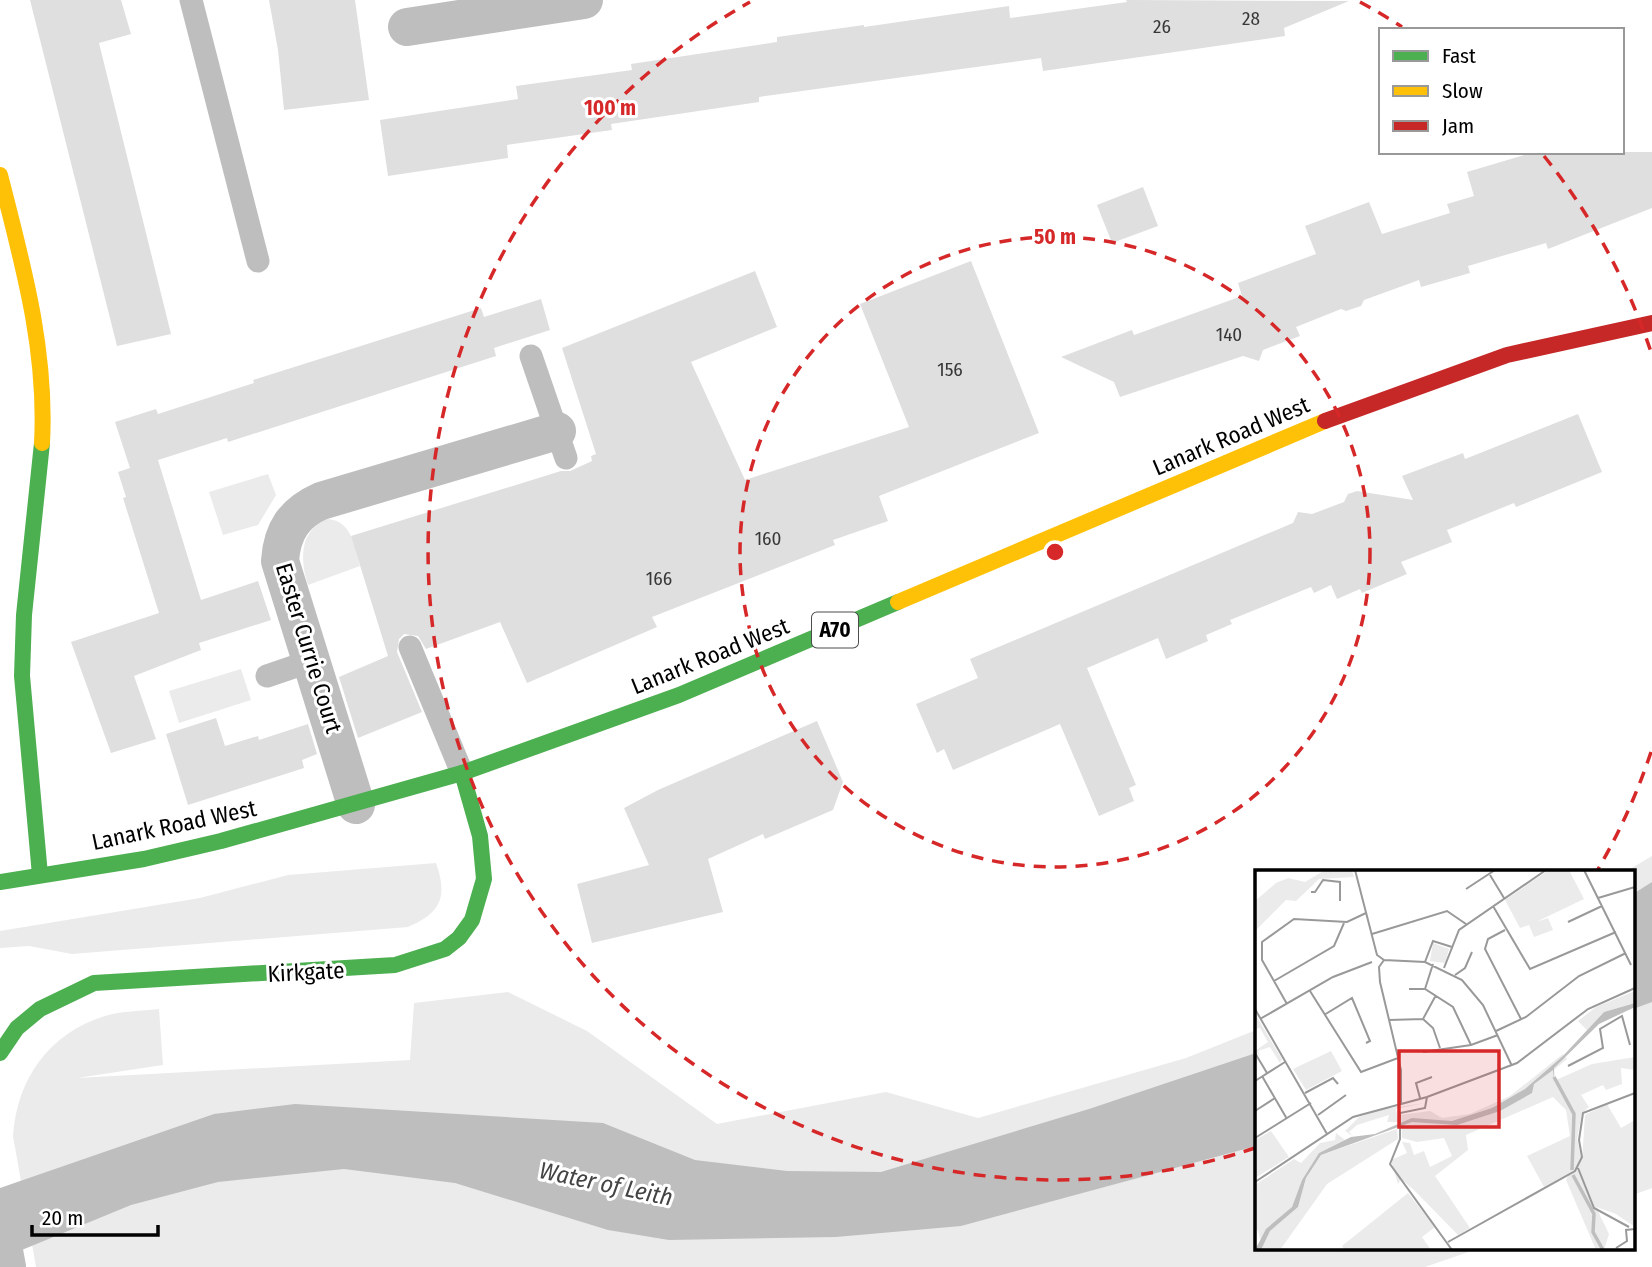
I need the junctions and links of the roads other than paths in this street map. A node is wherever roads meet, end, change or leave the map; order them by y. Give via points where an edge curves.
1 (191, 0) edge
2 (584, 0) edge
3 (407, 27) dead end
4 (0, 176) edge
5 (258, 261) dead end
6 (1652, 323) edge
7 (530, 356) dead end
8 (561, 444) joint
9 (410, 647) dead end
10 (311, 661) junction
11 (267, 676) dead end
12 (462, 773) junction
13 (356, 805) junction
14 (40, 875) junction
15 (0, 882) edge
16 (0, 1054) edge
17 (0, 1229) edge
18 (7, 1267) edge

1 - 5 lane
2 - 3 street
4 - 14 main road via 37,325 43,388 42,446 22,649
6 - 12 main road, Lanark Road West / A70 via 1507,355 1350,410 679,695
7 - 8 lane
8 - 10 street, Easter Currie Court via 321,501 295,517 283,537 280,561
9 - 12 lane
10 - 11 lane
10 - 13 street, Easter Currie Court
12 - 13 main road, Lanark Road West / A70
12 - 16 main road, Kirkgate via 479,828 484,886 459,939 429,957 395,965 94,983 60,995 35,1011 11,1032
13 - 14 main road, Lanark Road West / A70 via 144,859
14 - 15 main road, Lanark Road West / A70
17 - 18 street

